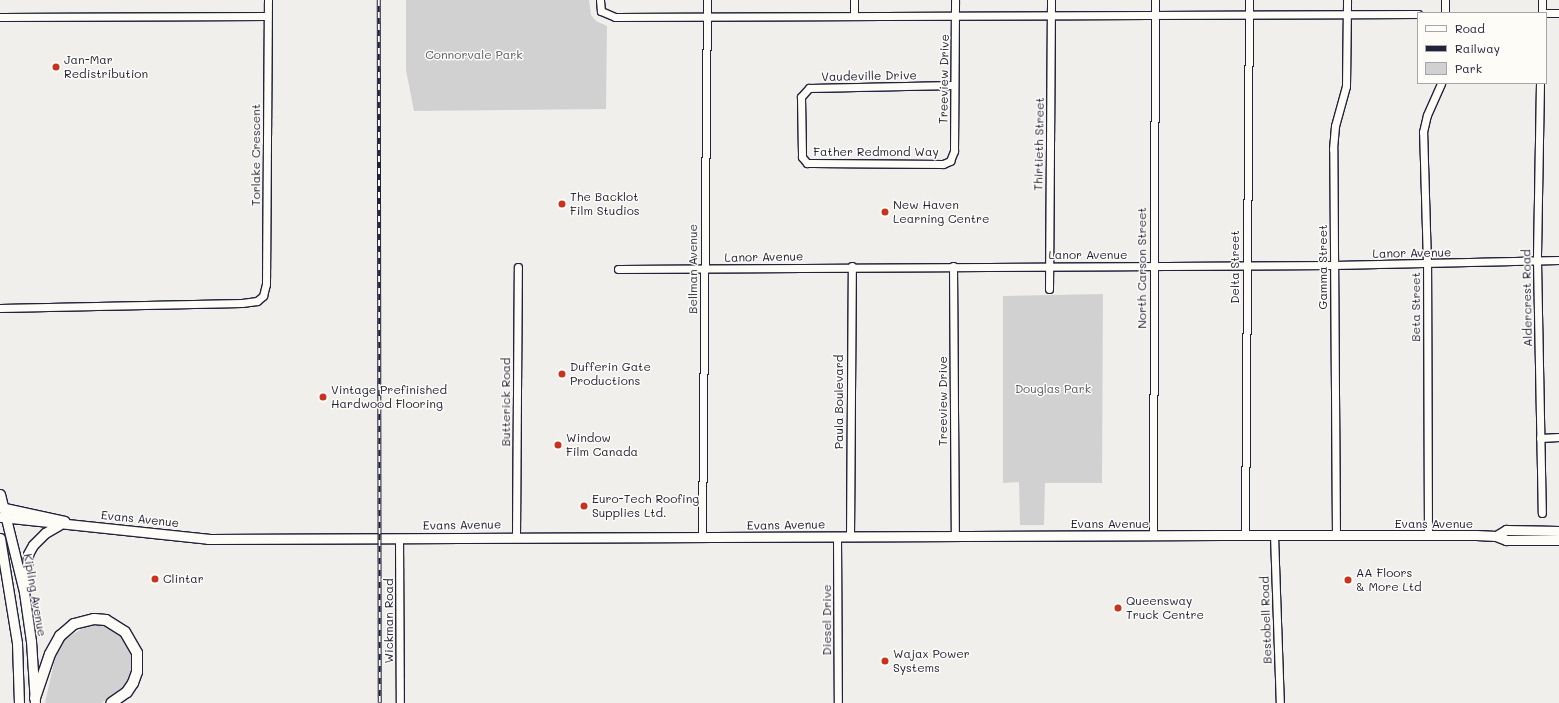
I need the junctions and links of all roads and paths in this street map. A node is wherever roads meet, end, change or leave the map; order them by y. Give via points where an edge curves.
1 (268, 0) edge
2 (600, 0) edge
3 (707, 0) edge
4 (854, 0) edge
5 (955, 0) edge
6 (1051, 0) edge
7 (1155, 0) edge
8 (1249, 0) edge
9 (1347, 0) edge
10 (1445, 0) edge
11 (1542, 0) edge
12 (1444, 12) edge
13 (1542, 12) edge
14 (1559, 13) edge
15 (1249, 14) junction
16 (1417, 14) edge
17 (1547, 14) edge
18 (955, 15) junction
19 (1051, 15) junction
20 (1155, 15) junction
21 (1347, 15) junction
22 (267, 16) junction
23 (854, 16) junction
24 (0, 17) edge
25 (707, 17) junction
26 (1441, 84) edge
27 (1540, 84) edge
28 (954, 85) junction
29 (802, 157) joint
30 (952, 158) joint
31 (1559, 260) edge
32 (1537, 261) junction
33 (1428, 263) junction
34 (1049, 265) junction
35 (1334, 265) junction
36 (852, 266) junction
37 (953, 266) junction
38 (1153, 266) junction
39 (1246, 266) junction
40 (518, 267) dead end
41 (618, 269) dead end
42 (704, 269) junction
43 (1050, 289) dead end
44 (0, 308) edge
45 (1559, 437) edge
46 (1540, 438) junction
47 (0, 494) edge
48 (2, 507) edge
49 (1542, 513) dead end
50 (3, 518) edge
51 (59, 525) junction
52 (78, 525) junction
53 (1559, 531) edge
54 (1153, 535) junction
55 (1245, 535) junction
56 (1274, 535) junction
57 (1428, 535) junction
58 (516, 536) junction
59 (955, 536) junction
60 (1336, 536) junction
61 (1496, 536) junction
62 (837, 537) junction
63 (850, 537) junction
64 (0, 538) edge
65 (399, 538) junction
66 (702, 538) junction
67 (1559, 540) edge
68 (24, 592) junction
69 (19, 701) edge
70 (35, 701) edge
71 (111, 703) edge
72 (400, 703) edge
73 (838, 703) edge
74 (1280, 703) edge

1 - 22 street
2 - 25 street via 601,11 615,17
3 - 25 street, Bellman Avenue
4 - 23 street
5 - 18 street, Treeview Drive
6 - 19 street, Thirtieth Street
7 - 20 street, North Carson Street
8 - 15 street, Delta Street
9 - 21 street, Gamma Street
10 - 12 street
11 - 13 street
14 - 17 street
15 - 20 street
15 - 21 street
15 - 39 street, Delta Street
16 - 21 street
18 - 19 street
18 - 23 street
18 - 28 street, Treeview Drive
19 - 20 street
19 - 34 street, Thirtieth Street
20 - 38 street, North Carson Street
21 - 35 street, Gamma Street via 1346,86 1335,126 1333,149
22 - 24 street
22 - 44 street, Torlake Crescent via 266,284 263,296 257,301 242,303
23 - 25 street
25 - 42 street, Bellman Avenue
26 - 33 street, Beta Street via 1427,115 1423,132
27 - 32 street, Aldercrest Road
28 - 29 street, Vaudeville Drive via 809,88 801,97
28 - 30 street, Treeview Drive
29 - 30 street, Father Redmond Way via 807,163 943,164
31 - 32 street, Lanor Avenue
32 - 33 street, Lanor Avenue
32 - 46 street, Aldercrest Road
33 - 35 street, Lanor Avenue
33 - 57 street, Beta Street
34 - 37 street, Lanor Avenue
34 - 38 street, Lanor Avenue
34 - 43 street, Thirtieth Street
35 - 39 street, Lanor Avenue
35 - 60 street, Gamma Street
36 - 37 street, Lanor Avenue
36 - 42 street, Lanor Avenue
36 - 63 street, Paula Boulevard
37 - 59 street, Treeview Drive
38 - 39 street, Lanor Avenue
38 - 54 street, North Carson Street
39 - 55 street, Delta Street
40 - 58 street, Butterick Road
41 - 42 street, Lanor Avenue
42 - 66 street, Bellman Avenue
45 - 46 street
46 - 49 street, Aldercrest Road
47 - 48 main road, Kipling Avenue
48 - 50 main road, Kipling Avenue
48 - 52 main road, Evans Avenue
50 - 51 main road, Evans Avenue
50 - 68 main road, Kipling Avenue
51 - 52 main road, Evans Avenue
51 - 68 main road via 45,533 28,554
52 - 65 main road, Evans Avenue via 208,540
53 - 61 main road, Evans Avenue via 1506,530
54 - 55 main road, Evans Avenue
54 - 59 main road, Evans Avenue
55 - 56 main road, Evans Avenue
56 - 60 main road, Evans Avenue
56 - 74 street, Bestobell Road
57 - 60 main road, Evans Avenue
57 - 61 main road, Evans Avenue
58 - 65 main road, Evans Avenue
58 - 66 main road, Evans Avenue
59 - 63 main road, Evans Avenue
61 - 67 main road, Evans Avenue via 1506,540
62 - 63 main road, Evans Avenue
62 - 66 main road, Evans Avenue
62 - 73 street, Diesel Drive
64 - 69 main road, Kipling Avenue via 16,629
65 - 72 street, Wickman Road
68 - 70 main road, Kipling Avenue via 31,641
70 - 71 highway via 50,654 60,636 74,624 94,619 106,620 125,632 137,653 137,672 133,684 127,692

